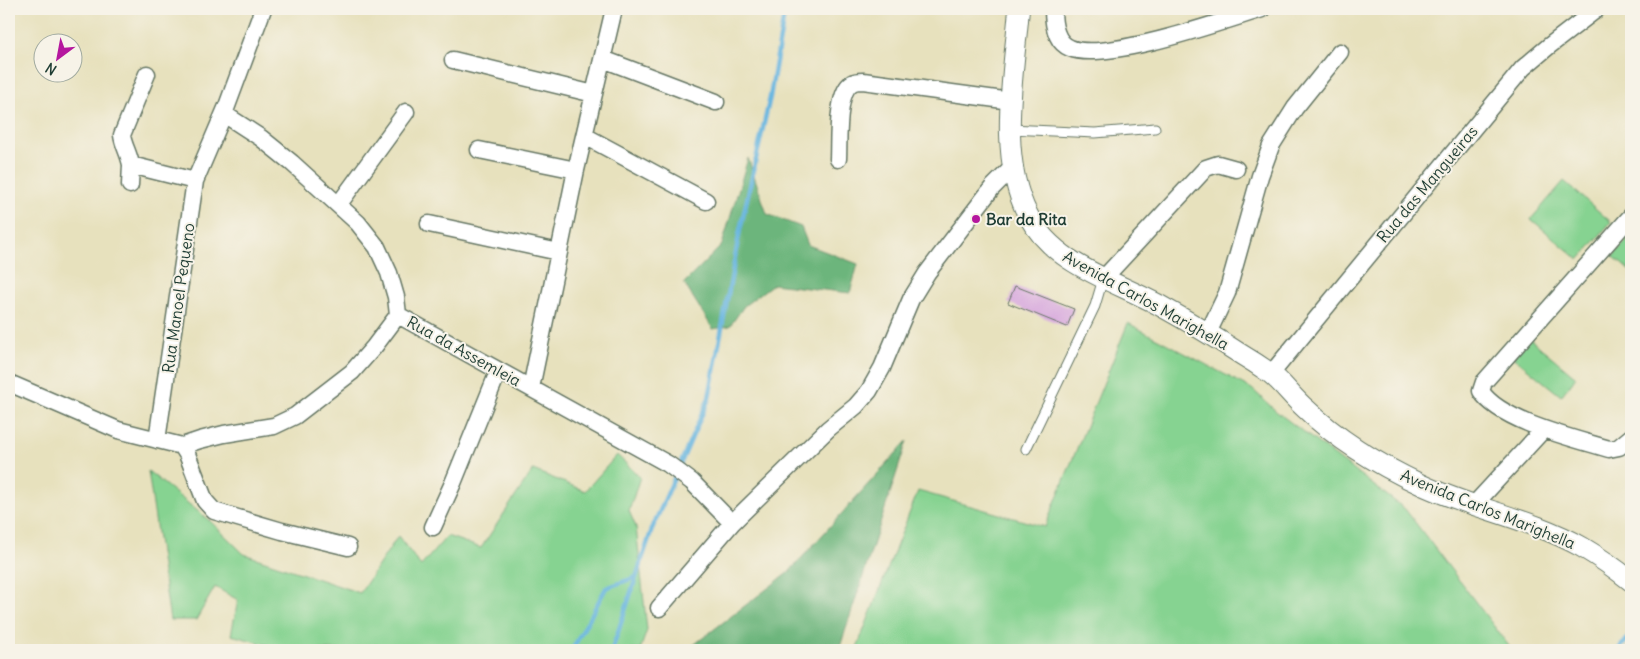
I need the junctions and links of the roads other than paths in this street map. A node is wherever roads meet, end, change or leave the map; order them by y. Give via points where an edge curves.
1 (262, 9) edge
2 (614, 9) edge
3 (1019, 9) edge
4 (1053, 9) edge
5 (1262, 9) edge
6 (1597, 9) edge
7 (1340, 52) dead end
8 (603, 59) junction
9 (454, 60) dead end
10 (147, 74) dead end
11 (594, 94) junction
12 (1011, 101) junction
13 (716, 102) dead end
14 (406, 112) dead end
15 (224, 114) junction
16 (1155, 128) dead end
17 (1010, 129) junction
18 (585, 136) junction
19 (479, 150) dead end
20 (838, 159) dead end
21 (131, 165) junction
22 (1013, 167) junction
23 (1236, 169) dead end
24 (576, 170) junction
25 (195, 180) junction
26 (130, 185) dead end
27 (706, 201) dead end
28 (339, 204) junction
29 (1631, 216) edge
30 (429, 224) dead end
31 (559, 252) junction
32 (1103, 279) junction
33 (398, 315) junction
34 (1208, 333) junction
35 (498, 372) junction
36 (1271, 374) junction
37 (9, 383) edge
38 (530, 388) junction
39 (1543, 430) junction
40 (1631, 437) edge
41 (157, 440) junction
42 (182, 446) junction
43 (1026, 449) dead end
44 (1473, 506) junction
45 (732, 523) junction
46 (433, 526) dead end
47 (348, 547) dead end
48 (1631, 581) edge
49 (659, 608) dead end

1 - 15 street, Rua Manoel Pequeno
2 - 8 street
3 - 12 street, Avenida Carlos Marighella
4 - 5 street via 1059,41 1070,48 1091,52 1146,44
6 - 36 street, Rua das Mangueiras via 1523,68
7 - 34 street via 1295,108 1271,146 1227,294
8 - 11 street
8 - 13 street
9 - 11 street
10 - 21 street via 122,135
11 - 18 street
12 - 17 street, Avenida Carlos Marighella
12 - 20 street via 864,80 852,83 844,91 841,102
14 - 28 street
15 - 25 street, Rua Manoel Pequeno
15 - 28 street, Rua da Assemleia via 261,138
16 - 17 lane via 1095,133
17 - 22 street, Avenida Carlos Marighella
18 - 24 street
18 - 27 street
19 - 24 street
21 - 25 street
21 - 26 street
22 - 32 street, Avenida Carlos Marighella via 1022,202 1037,230 1062,254
22 - 45 street via 986,195 927,273 911,299 869,391
23 - 32 street via 1218,164 1206,168
24 - 31 street
25 - 41 street, Rua Manoel Pequeno
28 - 33 street, Rua da Assemleia via 377,247 389,273
29 - 39 street via 1484,382 1481,391 1486,400
30 - 31 street
31 - 38 street
32 - 34 street, Avenida Carlos Marighella
32 - 43 lane via 1095,306
33 - 35 street, Rua da Assemleia
33 - 42 street via 352,372 295,416 274,426 224,434
34 - 36 street, Avenida Carlos Marighella
35 - 38 street, Rua da Assemleia
35 - 46 street
36 - 44 street, Avenida Carlos Marighella via 1332,432 1372,460 1423,486
37 - 41 street via 118,430
38 - 45 street, Rua da Assemleia via 668,464 692,482
39 - 40 street via 1609,448 1618,448
39 - 44 street
41 - 42 street
42 - 47 street via 205,501 214,510
44 - 48 street, Avenida Carlos Marighella via 1542,529 1582,547
45 - 49 street

